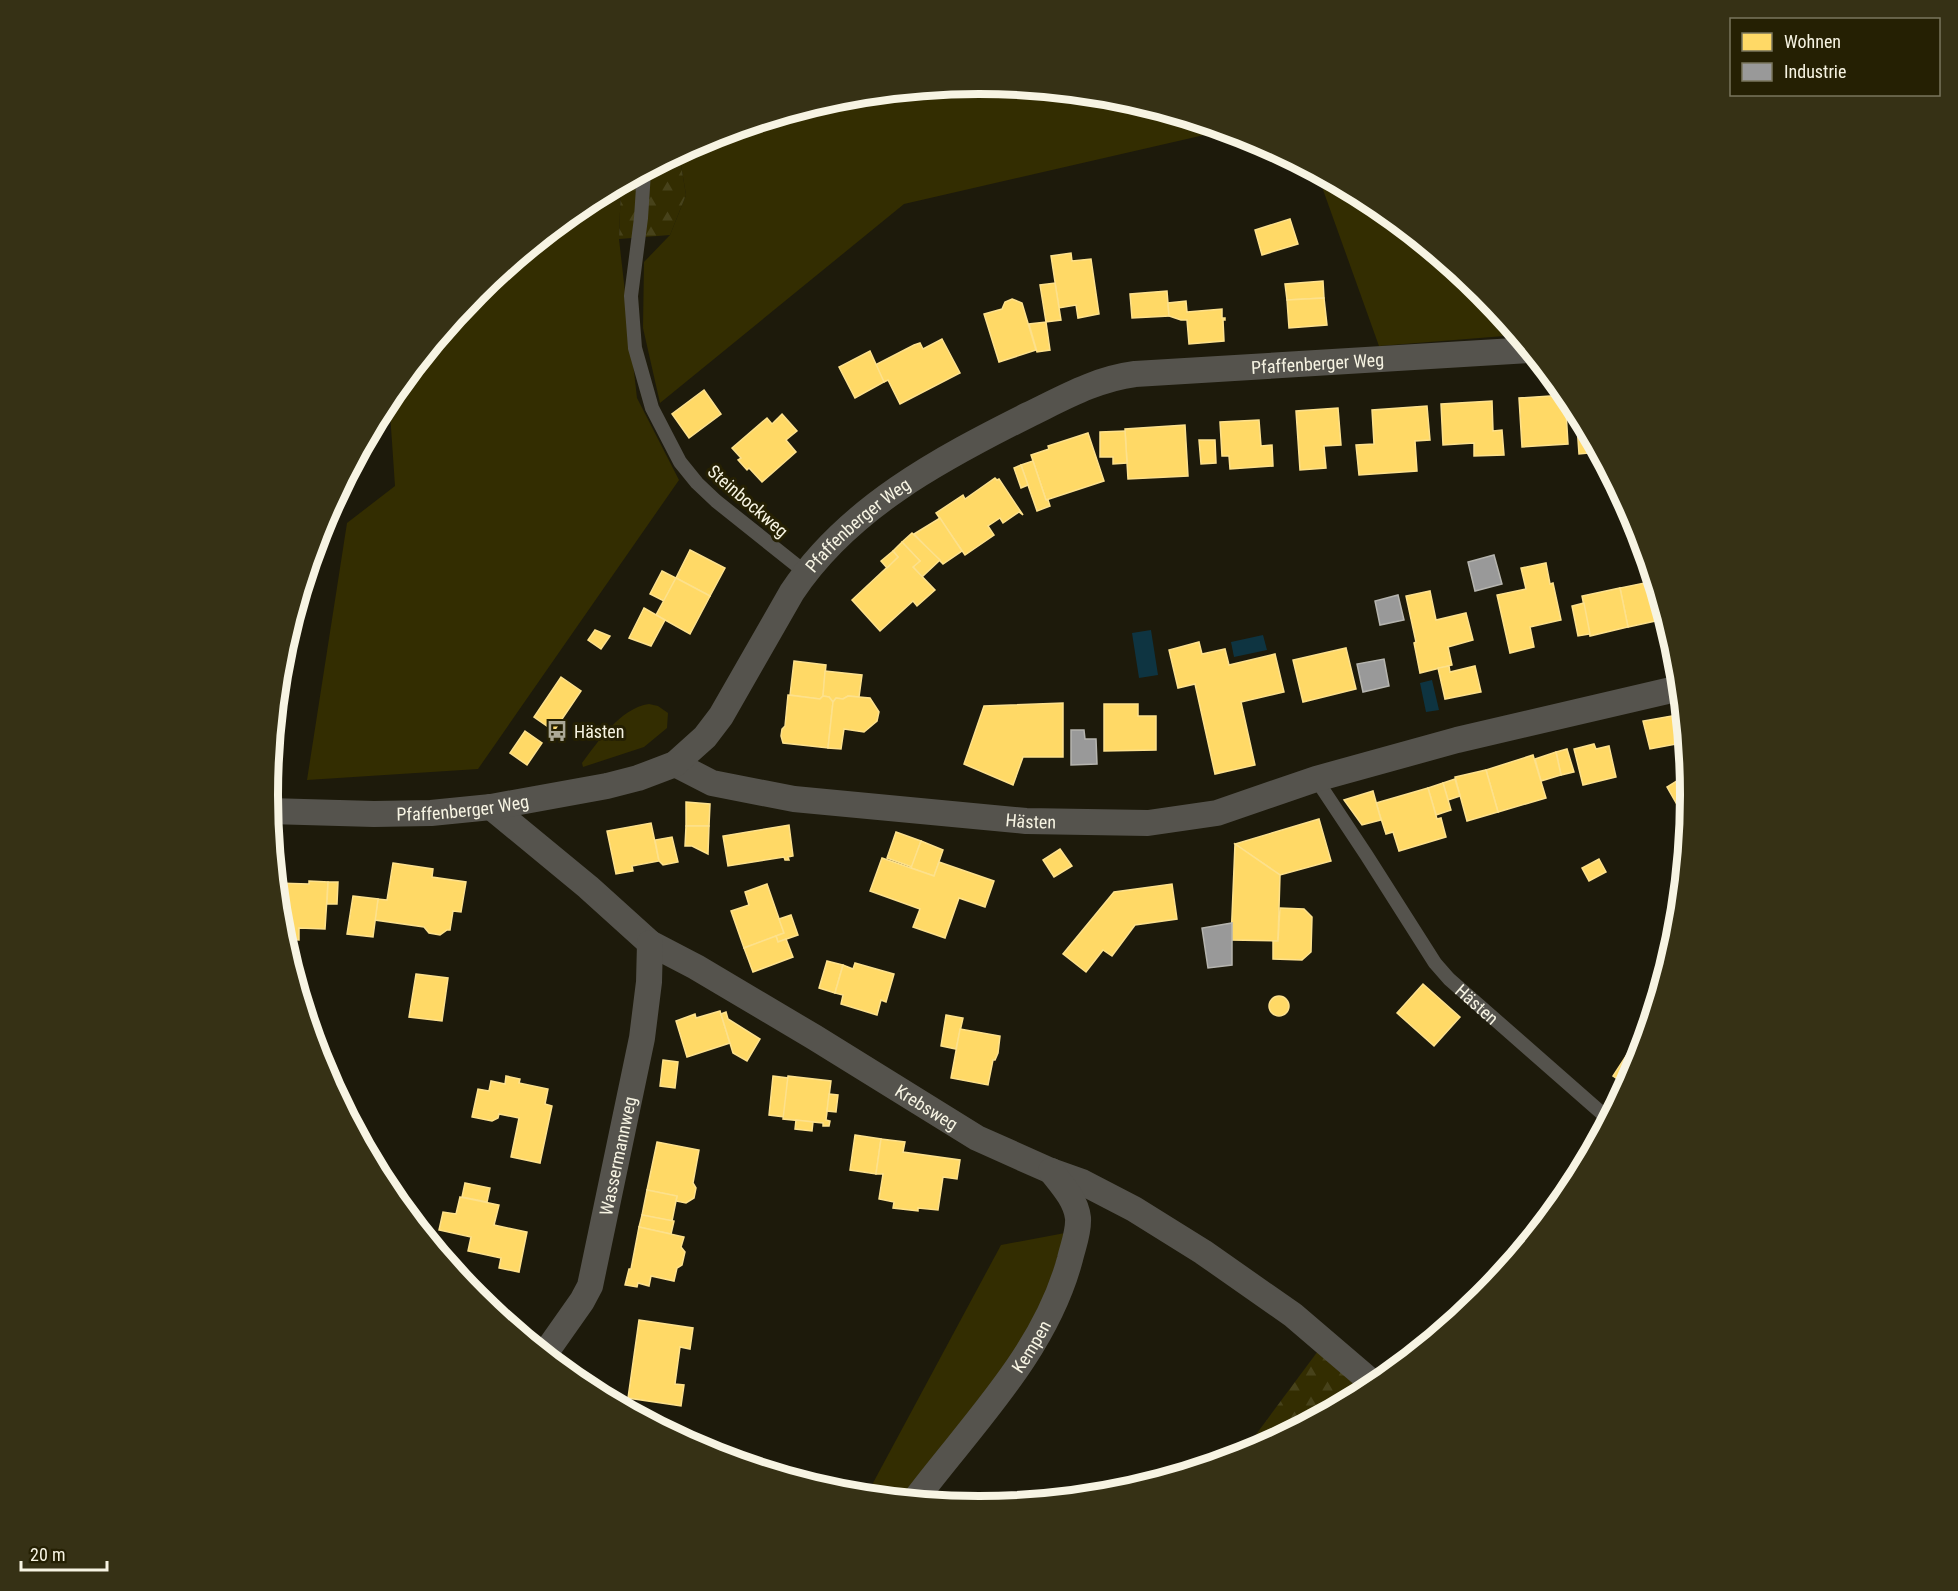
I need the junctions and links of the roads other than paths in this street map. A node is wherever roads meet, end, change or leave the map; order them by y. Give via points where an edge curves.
1 (643, 180) edge
2 (1520, 351) edge
3 (805, 572) junction
4 (1672, 690) edge
5 (675, 764) junction
6 (1316, 779) junction
7 (491, 807) junction
8 (279, 811) edge
9 (650, 943) junction
10 (1603, 1115) edge
11 (1052, 1171) junction
12 (548, 1349) edge
13 (1367, 1378) edge
14 (920, 1494) edge

1 - 3 lane, Steinbockweg via 632,304 635,348 652,408 680,462 697,483
2 - 3 street, Pfaffenberger Weg via 1114,376 978,440 911,480 836,538
3 - 5 street, Pfaffenberger Weg via 721,716
4 - 6 street, Hästen via 1457,740
5 - 6 street, Hästen via 712,783 794,799 1037,822 1148,823 1217,813
5 - 7 street, Pfaffenberger Weg via 607,786
6 - 10 lane, Hästen via 1435,963
7 - 8 street, Pfaffenberger Weg via 431,813
7 - 9 street, Krebsweg
9 - 11 street, Krebsweg via 814,1037 977,1138
9 - 12 street, Wassermannweg via 642,1038 590,1286
11 - 13 street, Krebsweg via 1103,1192 1203,1252 1293,1315
11 - 14 street, Kempen via 1072,1198 1078,1217 1068,1267 1056,1297 1016,1370

